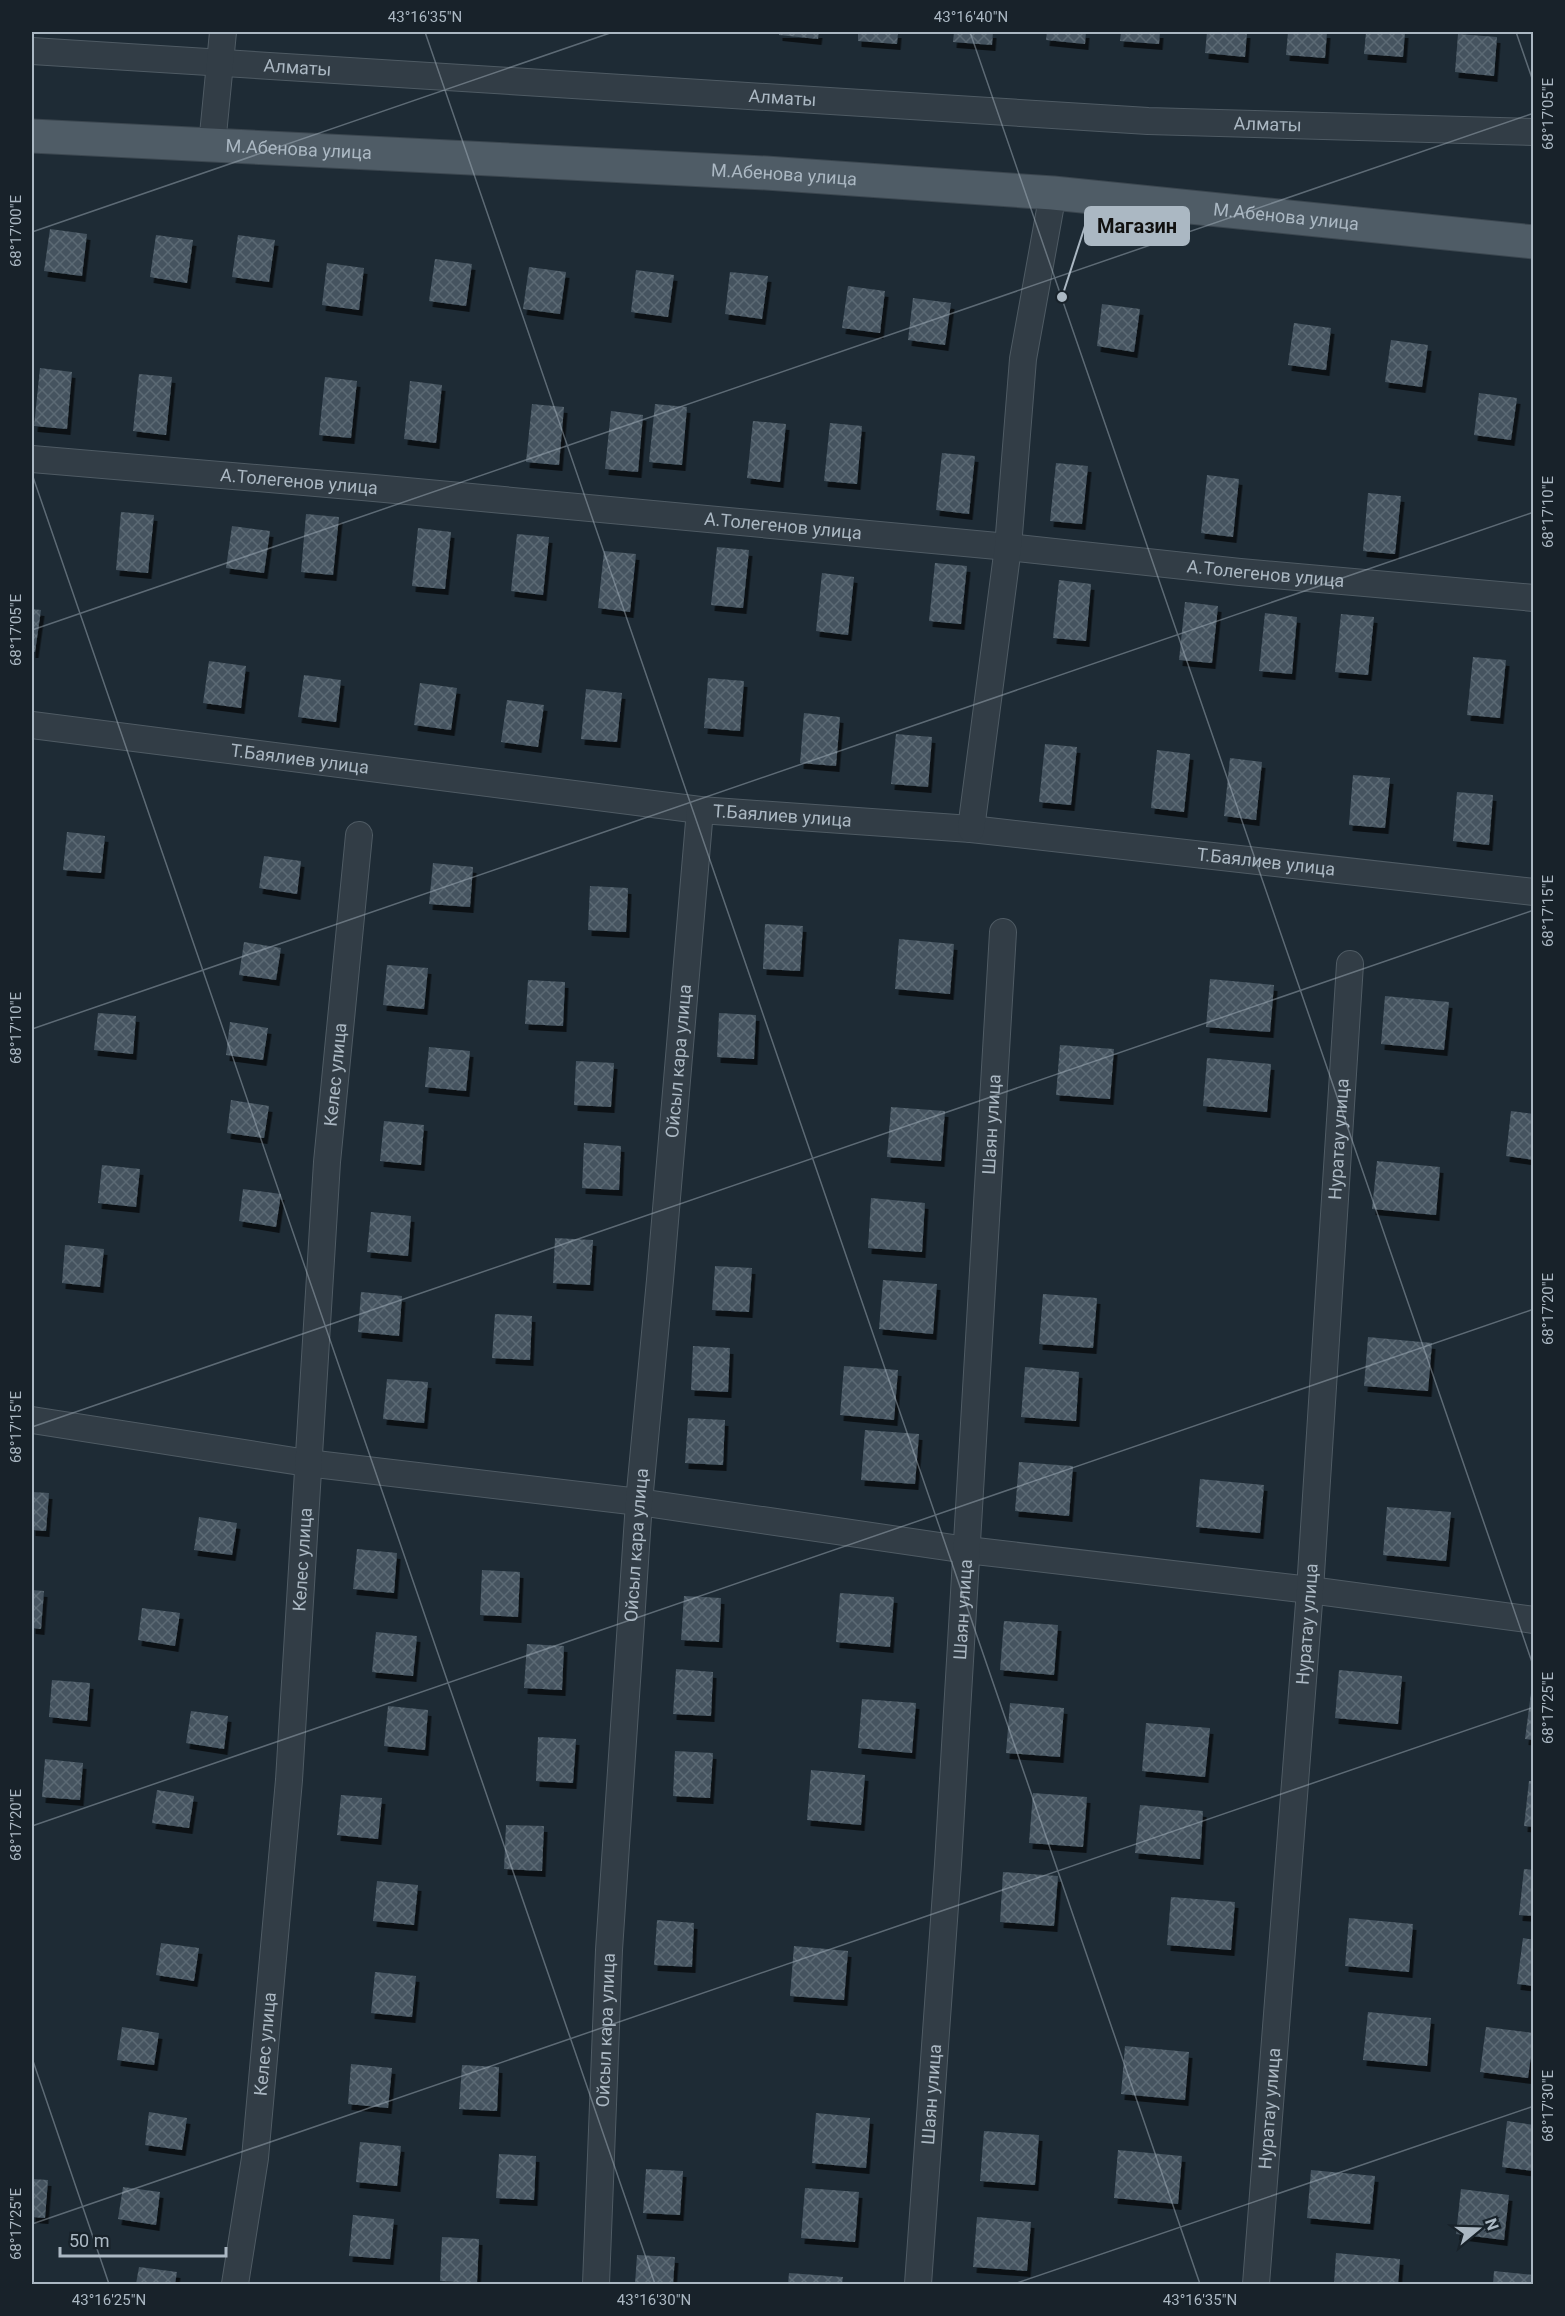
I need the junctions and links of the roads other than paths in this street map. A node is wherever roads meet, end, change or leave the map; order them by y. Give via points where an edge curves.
1 (222, 32) edge
2 (32, 51) edge
3 (219, 64) junction
4 (1533, 132) edge
5 (32, 136) edge
6 (212, 145) junction
7 (1053, 193) junction
8 (1533, 242) edge
9 (32, 459) edge
10 (1008, 547) junction
11 (1533, 598) edge
12 (32, 725) edge
13 (700, 810) junction
14 (971, 828) junction
15 (359, 836) dead end
16 (1533, 892) edge
17 (1003, 932) dead end
18 (1350, 964) dead end
19 (32, 1420) edge
20 (307, 1463) junction
21 (639, 1502) junction
22 (967, 1550) junction
23 (1310, 1590) junction
24 (1533, 1620) edge
25 (235, 2284) edge
26 (596, 2284) edge
27 (918, 2284) edge
28 (1256, 2284) edge

1 - 3 street
2 - 3 street, Алматы
3 - 4 street, Алматы via 1148,121
3 - 6 street
5 - 6 main road, М.Абенова улица
6 - 7 main road, М.Абенова улица via 766,173
7 - 8 main road, М.Абенова улица
7 - 10 street via 1023,359
9 - 10 street, А.Толегенов улица
10 - 11 street, А.Толегенов улица via 1240,573
10 - 14 street
12 - 13 street, Т.Баялиев улица
13 - 14 street, Т.Баялиев улица
13 - 21 street, Ойсыл кара улица
14 - 16 street, Т.Баялиев улица
15 - 20 street, Келес улица via 327,1162
17 - 22 street, Шаян улица
18 - 23 street, Нуратау улица
19 - 20 street
20 - 21 street
20 - 25 street, Келес улица via 289,1780 255,2158
21 - 22 street
21 - 26 street, Ойсыл кара улица via 609,1950
22 - 23 street
22 - 27 street, Шаян улица
23 - 24 street
23 - 28 street, Нуратау улица

